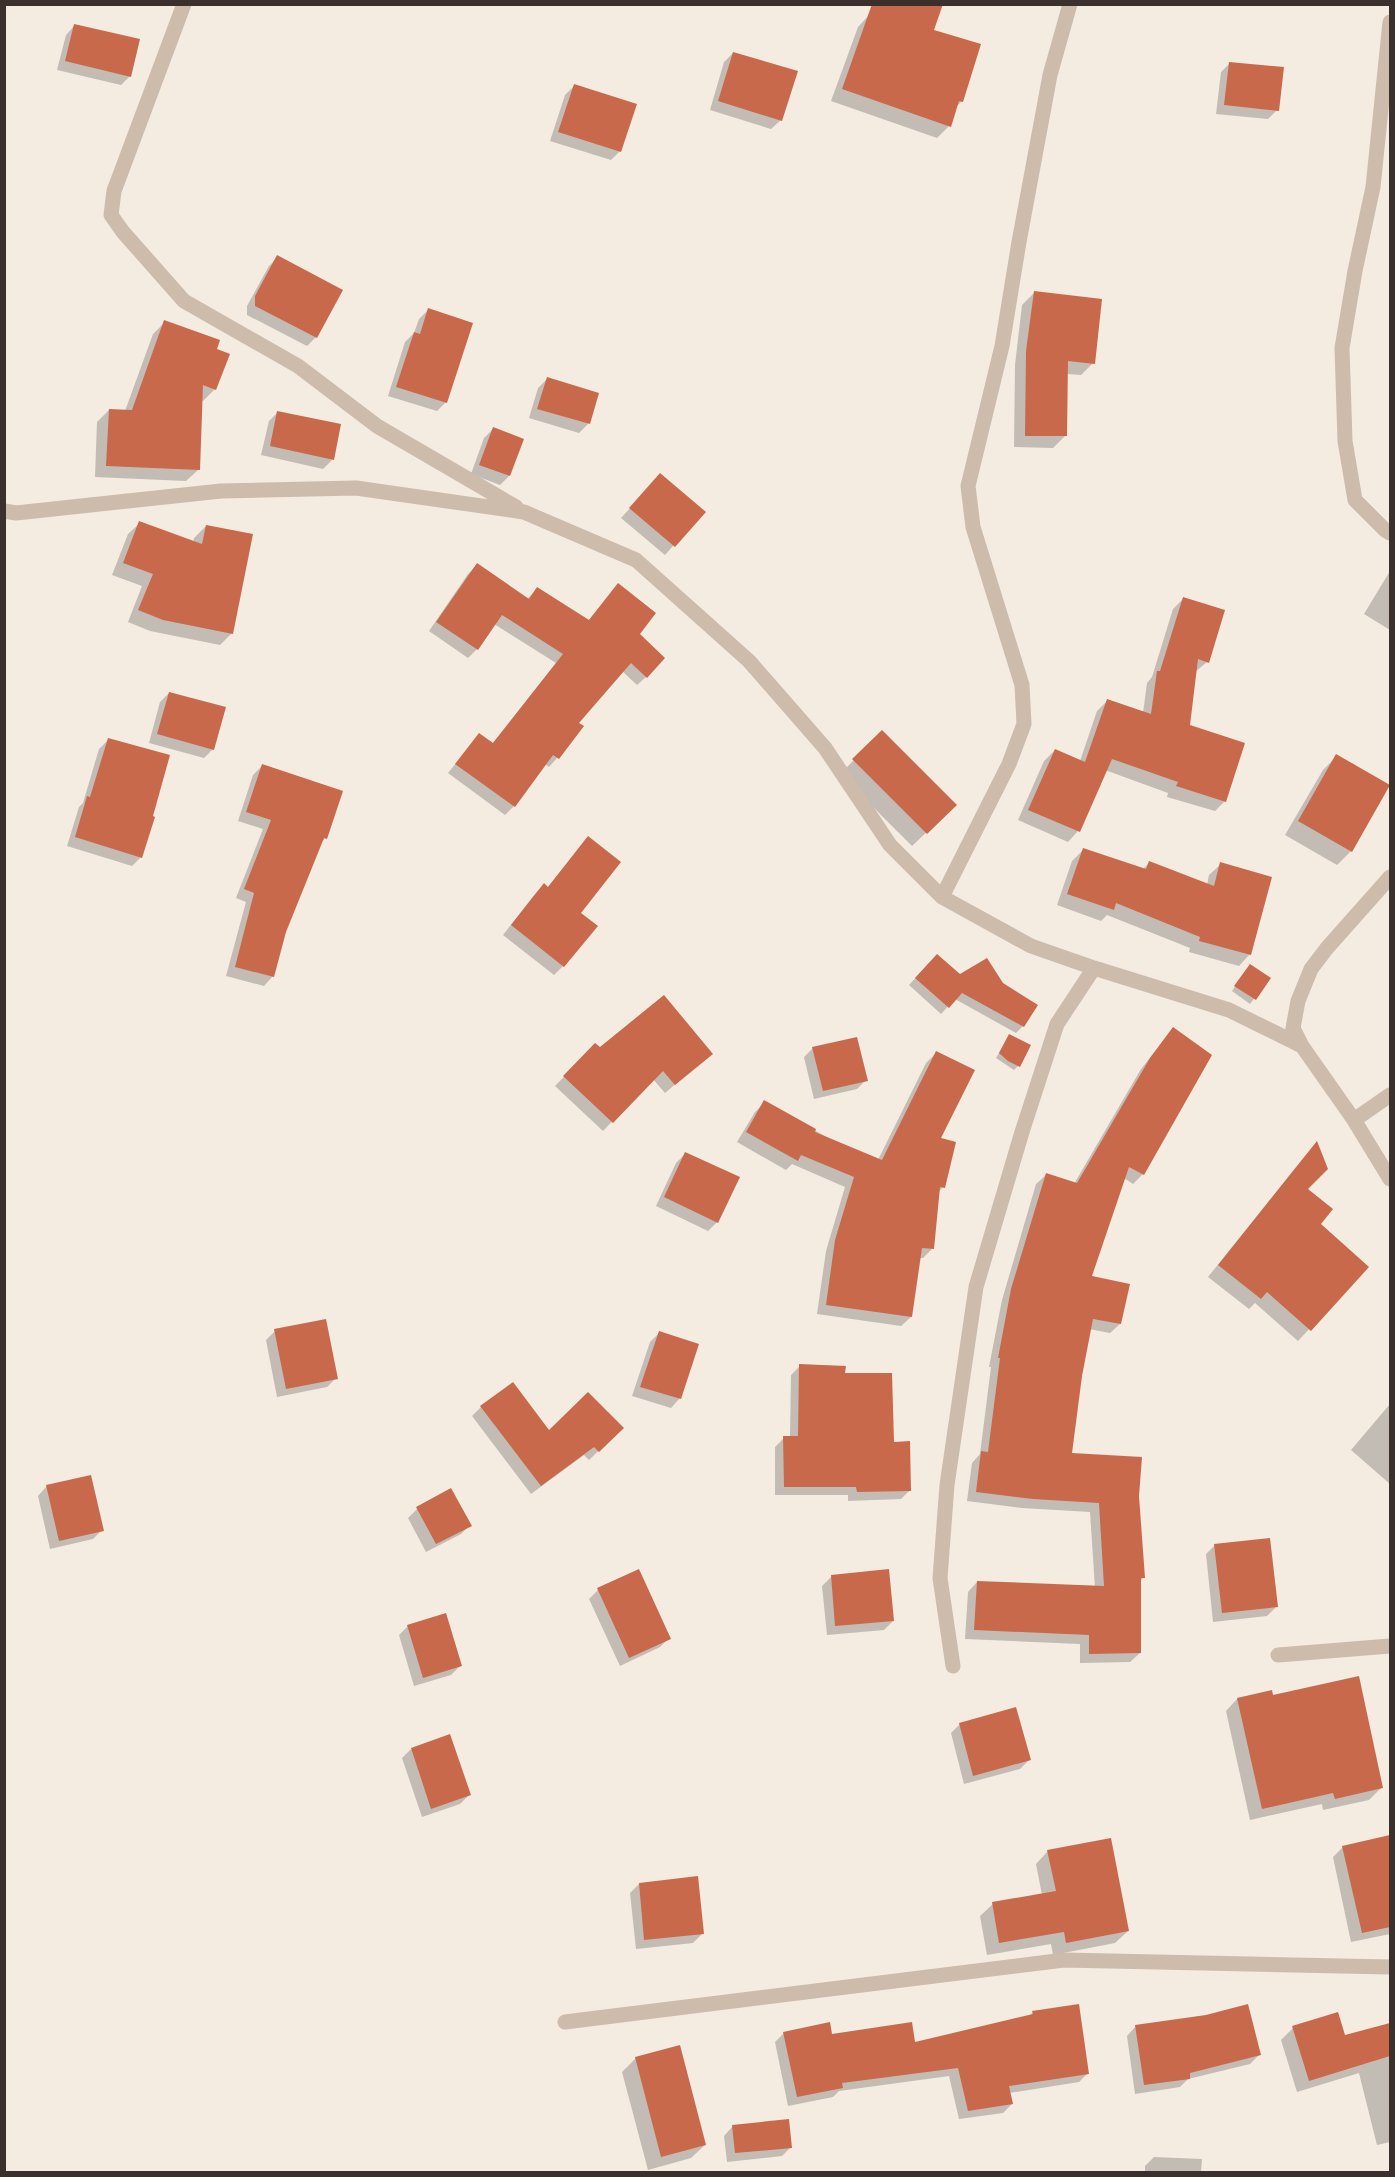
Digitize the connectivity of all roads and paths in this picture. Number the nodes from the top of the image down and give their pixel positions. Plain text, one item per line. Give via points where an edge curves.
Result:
1 (184, 4) edge
2 (1070, 4) edge
3 (1390, 22) edge
4 (4, 511) edge
5 (524, 512) junction
6 (1390, 533) edge
7 (1390, 877) edge
8 (942, 897) junction
9 (1094, 968) junction
10 (1302, 1046) junction
11 (1390, 1095) edge
12 (1354, 1120) junction
13 (1390, 1179) edge
14 (1390, 1646) edge
15 (1278, 1655) dead end
16 (953, 1666) dead end
17 (1390, 1967) edge
18 (565, 2022) dead end

1 - 5 street via 114,191 111,214 123,232 184,301 298,366 377,426
2 - 8 street via 1050,75 1002,346 968,486 973,527 1022,685 1024,724 1009,764
3 - 6 street via 1373,187 1342,348 1345,441 1355,500
4 - 5 street via 16,513 222,491 356,489
5 - 8 street via 636,560 749,661 825,748 890,845
7 - 10 street via 1311,969 1298,1001 1293,1028
8 - 9 street via 1031,946
9 - 10 street via 1228,1010
9 - 16 street via 1057,1024 976,1287 947,1485 940,1578
10 - 12 street
11 - 12 street
12 - 13 street
14 - 15 street
17 - 18 street via 1064,1960

